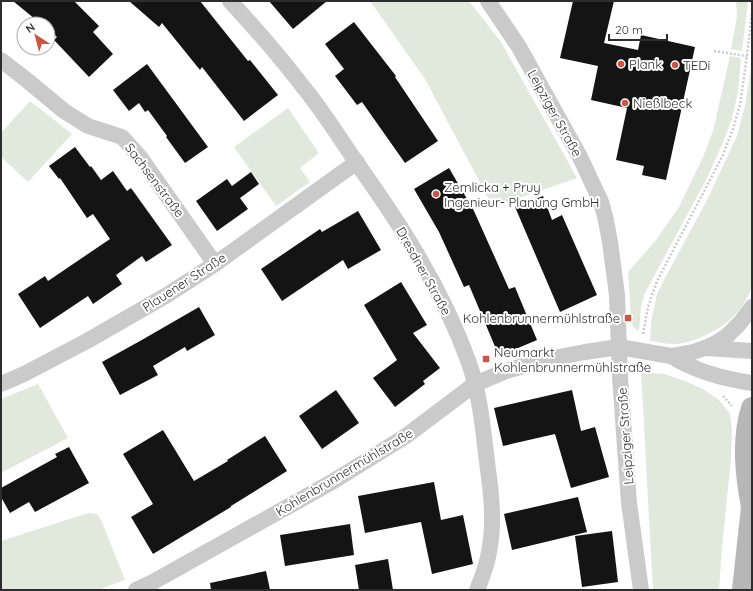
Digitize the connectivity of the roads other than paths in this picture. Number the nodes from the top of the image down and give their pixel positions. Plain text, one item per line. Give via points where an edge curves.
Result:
1 (230, 1) edge
2 (488, 1) edge
3 (1, 60) edge
4 (357, 162) junction
5 (215, 264) junction
6 (752, 307) edge
7 (619, 347) junction
8 (705, 348) junction
9 (752, 351) edge
10 (671, 356) junction
11 (752, 383) edge
12 (1, 384) edge
13 (475, 384) junction
14 (752, 408) edge
15 (752, 507) edge
16 (156, 586) edge
17 (136, 590) edge
18 (477, 590) edge
19 (641, 590) edge
20 (742, 590) edge

1 - 4 street, Dresdner Straße via 305,89
2 - 7 street, Leipziger Straße via 519,48 580,156 601,202 610,242
3 - 5 street, Sachsenstraße via 64,111 88,126 122,137 140,156
4 - 5 street, Plauener Straße
4 - 13 street, Dresdner Straße via 383,199 431,279 453,324
5 - 12 street, Plauener Straße via 87,341
6 - 8 street, Kohlenbrunnermühlstraße via 727,336
7 - 10 street, Kohlenbrunnermühlstraße
7 - 13 street, Kohlenbrunnermühlstraße via 548,358
7 - 19 street, Leipziger Straße via 629,503
8 - 9 street, Kohlenbrunnermühlstraße
8 - 10 street, Kohlenbrunnermühlstraße
10 - 11 street, Kohlenbrunnermühlstraße via 695,368 725,378
13 - 16 street, Kohlenbrunnermühlstraße via 406,436
13 - 18 street, Dresdner Straße via 490,485 492,527 490,551
14 - 15 main road via 748,426 746,468
15 - 20 main road
16 - 17 street, Kohlenbrunnermühlstraße

